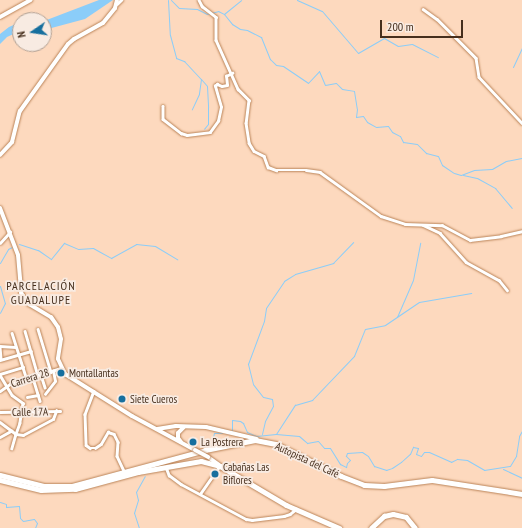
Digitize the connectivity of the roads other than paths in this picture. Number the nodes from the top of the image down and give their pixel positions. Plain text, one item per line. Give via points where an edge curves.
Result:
1 (31, 0) edge
2 (121, 0) edge
3 (199, 0) edge
4 (117, 2) edge
5 (423, 9) dead end
6 (0, 18) edge
7 (232, 73) junction
8 (163, 106) dead end
9 (522, 123) edge
10 (0, 155) edge
11 (0, 208) edge
12 (423, 224) junction
13 (10, 232) junction
14 (522, 232) edge
15 (0, 243) edge
16 (507, 290) dead end
17 (38, 329) dead end
18 (25, 331) dead end
19 (12, 333) dead end
20 (0, 347) edge
21 (16, 347) junction
22 (31, 351) junction
23 (19, 354) junction
24 (1, 359) edge
25 (23, 367) junction
26 (61, 368) junction
27 (52, 371) junction
28 (0, 374) edge
29 (40, 376) junction
30 (33, 378) junction
31 (27, 380) junction
32 (6, 386) junction
33 (45, 387) dead end
34 (0, 391) edge
35 (94, 391) junction
36 (45, 394) dead end
37 (38, 395) junction
38 (27, 397) dead end
39 (40, 401) dead end
40 (56, 411) junction
41 (60, 411) dead end
42 (0, 412) edge
43 (23, 412) junction
44 (0, 422) edge
45 (187, 426) junction
46 (157, 429) junction
47 (12, 431) junction
48 (16, 434) junction
49 (0, 436) edge
50 (265, 441) junction
51 (181, 443) junction
52 (12, 448) dead end
53 (166, 466) junction
54 (220, 466) junction
55 (124, 471) junction
56 (0, 475) edge
57 (0, 480) edge
58 (200, 494) junction
59 (522, 494) edge
60 (296, 509) junction
61 (339, 528) edge
62 (371, 528) edge
63 (415, 528) edge

1 - 6 main road
2 - 4 street
3 - 7 street via 202,6 216,17 216,40
4 - 10 main road via 112,14 100,26 68,44 20,111 12,142
5 - 9 street via 476,58 479,77
7 - 8 street via 226,76 227,85 215,86 221,107 218,121 210,132 187,135 181,133 162,119
7 - 12 street via 238,90 249,100 246,123 249,143 254,151 262,154 268,167 320,172 381,216 405,224
11 - 13 main road
12 - 14 street via 447,226 470,240
12 - 16 street via 440,233 466,262 499,280
13 - 15 street
13 - 26 main road via 19,259 20,288 23,297 51,317 58,327 61,339 58,359
17 - 27 street
18 - 22 street
19 - 21 street
20 - 21 street
20 - 24 street
21 - 23 street
22 - 23 street
22 - 29 street
23 - 24 street
23 - 25 street
25 - 28 street
25 - 31 street
26 - 27 street, Carrera 28
26 - 35 main road via 71,378
27 - 29 street, Carrera 28
27 - 36 street via 56,381
28 - 32 street
29 - 30 street, Carrera 28
29 - 33 street
30 - 31 street, Carrera 28
30 - 37 street
31 - 32 street, Carrera 28
32 - 34 street, Carrera 28
32 - 43 street via 23,404
35 - 46 main road
35 - 55 street via 85,414 86,445 95,448 101,444 108,432 114,434 118,442 117,456
37 - 38 street
37 - 39 street
40 - 41 street, Calle 17A
40 - 43 street, Calle 17A
40 - 48 street via 53,419 29,433
42 - 43 street, Calle 17A
43 - 48 street
44 - 47 street
45 - 46 main road
45 - 50 main road via 206,427
45 - 51 main road via 178,433
46 - 51 main road
47 - 48 street
47 - 49 street
48 - 52 street
50 - 55 highway, Autopista del Café via 240,442
50 - 59 highway, Autopista del Café via 364,485 384,486 432,480
51 - 54 main road, bridge
53 - 54 highway via 193,461
53 - 57 highway via 69,490 41,490
53 - 58 street via 167,473
54 - 58 street
54 - 60 highway
55 - 56 highway, Autopista del Café via 72,486 56,487
58 - 60 street via 252,520 284,516
60 - 61 highway
62 - 63 highway via 384,516 393,514 406,517

